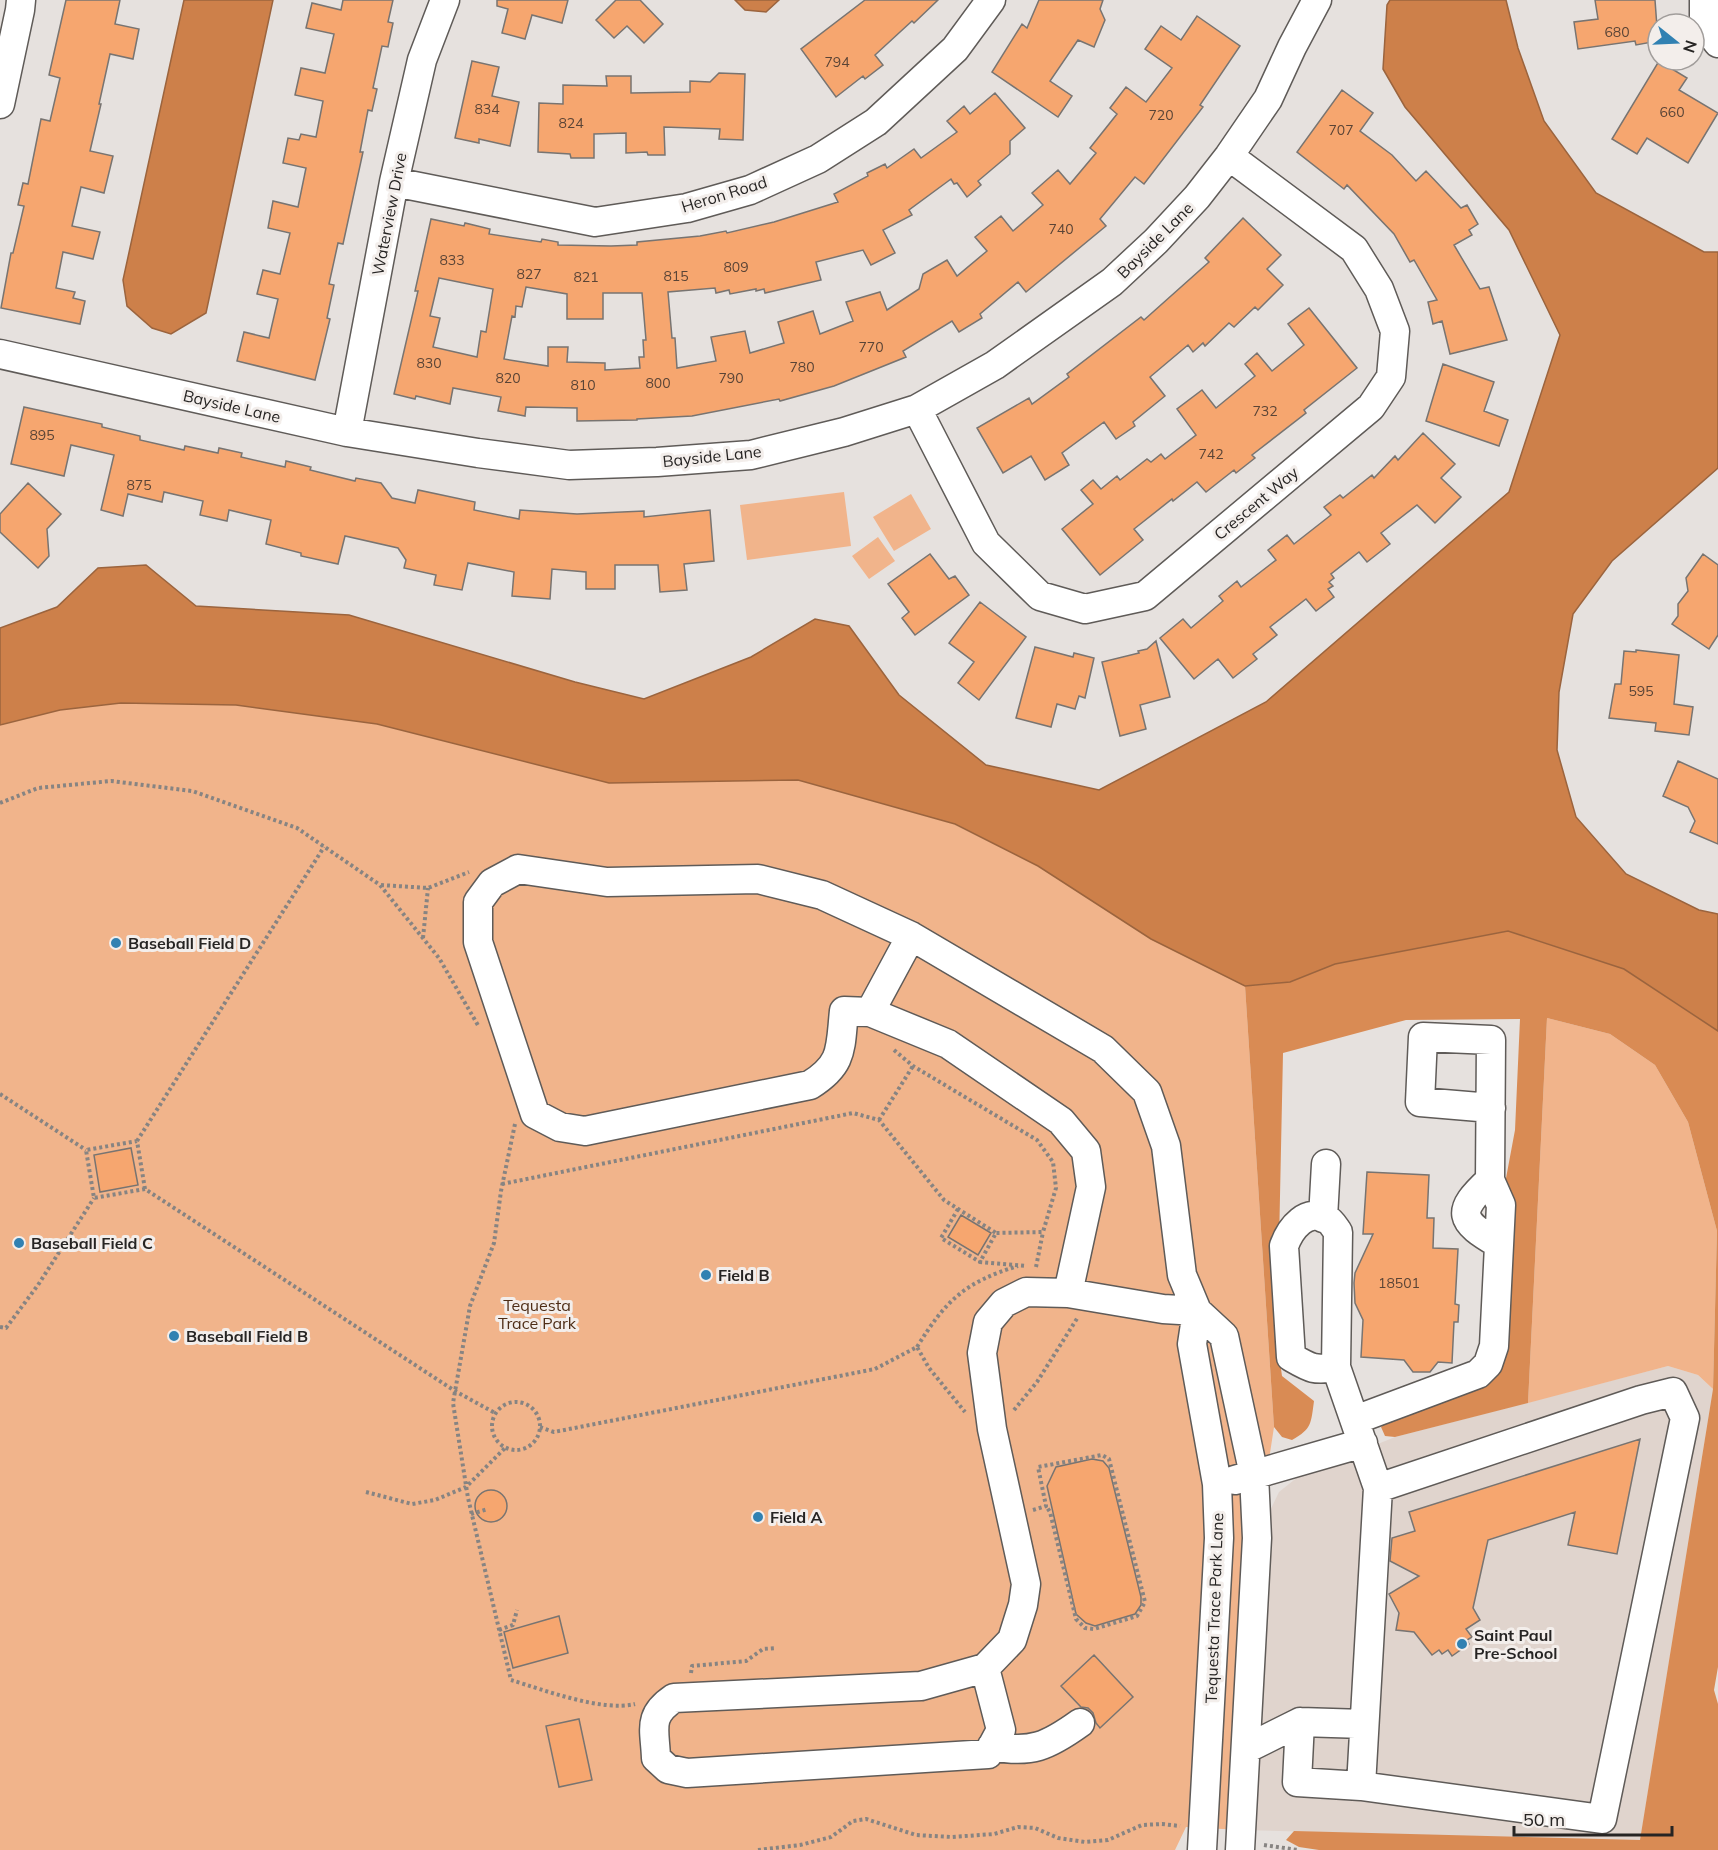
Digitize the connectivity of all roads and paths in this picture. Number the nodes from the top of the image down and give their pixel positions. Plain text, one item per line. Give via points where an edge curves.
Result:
1 (21, 0) edge
2 (445, 0) edge
3 (991, 0) edge
4 (1317, 0) edge
5 (1704, 0) edge
6 (1718, 43) edge
7 (0, 104) edge
8 (1229, 156) junction
9 (394, 182) junction
10 (0, 354) edge
11 (917, 409) junction
12 (347, 432) junction
13 (0, 803) edge
14 (324, 847) junction
15 (474, 870) dead end
16 (380, 885) junction
17 (428, 888) junction
18 (910, 936) junction
19 (423, 938) junction
20 (870, 1012) junction
21 (481, 1031) dead end
22 (891, 1046) dead end
23 (913, 1066) junction
24 (0, 1094) edge
25 (1491, 1108) dead end
26 (515, 1120) dead end
27 (879, 1120) junction
28 (137, 1141) junction
29 (86, 1150) junction
30 (1326, 1164) dead end
31 (502, 1184) junction
32 (145, 1189) junction
33 (93, 1198) junction
34 (958, 1209) junction
35 (1323, 1218) junction
36 (1043, 1232) junction
37 (996, 1233) junction
38 (980, 1262) junction
39 (1021, 1265) junction
40 (1036, 1267) junction
41 (1044, 1268) dead end
42 (1074, 1303) junction
43 (1197, 1311) junction
44 (0, 1327) edge
45 (917, 1347) junction
46 (1336, 1367) junction
47 (455, 1391) junction
48 (495, 1413) junction
49 (1011, 1414) dead end
50 (968, 1415) dead end
51 (540, 1427) junction
52 (1359, 1432) junction
53 (505, 1448) junction
54 (1254, 1475) junction
55 (1216, 1484) junction
56 (466, 1487) junction
57 (1378, 1488) junction
58 (366, 1492) dead end
59 (1026, 1506) dead end
60 (1046, 1506) junction
61 (488, 1509) dead end
62 (471, 1514) junction
63 (516, 1610) dead end
64 (499, 1630) junction
65 (985, 1668) junction
66 (638, 1703) dead end
67 (1300, 1722) junction
68 (1080, 1724) dead end
69 (1364, 1724) junction
70 (992, 1746) junction
71 (1246, 1749) junction
72 (1361, 1786) junction
73 (1186, 1827) dead end
74 (1252, 1848) edge
75 (758, 1850) edge
76 (1202, 1850) edge
77 (1298, 1850) edge

1 - 7 street
2 - 9 street, Waterview Drive via 422,60
3 - 9 street, Heron Road via 955,49 876,122 818,159 750,190 687,207 595,222
4 - 8 street, Bayside Lane via 1268,99
5 - 6 street via 1704,25
8 - 11 street, Bayside Lane via 1181,215 1112,282 995,365
8 - 11 street, Crescent Way via 1354,249 1379,289 1395,331 1391,377 1371,407 1144,596 1085,609 1040,597 986,543
9 - 12 street, Waterview Drive
10 - 12 street, Bayside Lane
11 - 12 street, Bayside Lane via 751,455 657,462 569,465
13 - 14 path via 38,788 111,781 192,791 297,828
14 - 16 path
14 - 28 path
15 - 17 path
16 - 17 path
16 - 19 path
17 - 19 path
18 - 20 street
18 - 20 street via 822,896 758,879 607,882 518,869 492,883 478,902 478,942 535,1114 560,1127 585,1131 810,1085 832,1068 838,1058 844,1011
18 - 43 street via 1103,1049 1147,1092 1166,1146 1182,1275
19 - 21 path
20 - 42 street via 948,1044 1061,1121 1086,1151 1091,1187
22 - 23 path
23 - 27 path
23 - 36 path via 1037,1140 1053,1162 1056,1188
24 - 29 path
25 - 52 street via 1490,1180 1472,1196 1466,1214 1477,1231 1499,1244 1494,1346 1488,1364 1478,1374
26 - 31 path
27 - 31 path via 853,1113
27 - 34 path via 944,1200
28 - 29 path
28 - 32 path
29 - 33 path
30 - 35 street
31 - 47 path via 494,1244 470,1306
32 - 33 path
32 - 47 path
33 - 44 path via 19,1311 6,1328
34 - 37 path
34 - 38 path via 941,1238
35 - 46 street via 1338,1232
35 - 46 street via 1301,1219 1289,1232 1284,1246 1291,1357 1310,1368
36 - 37 path
36 - 40 path
37 - 38 path
38 - 39 path
39 - 40 path
39 - 45 path via 991,1274 961,1293 944,1307
40 - 41 path
42 - 43 street
42 - 49 path via 1037,1382
42 - 65 street via 1026,1292 1004,1303 988,1322 982,1353 992,1429 1026,1584 1012,1640
43 - 54 street via 1224,1336
43 - 55 street, Tequesta Trace Park Lane via 1192,1344
45 - 50 path
45 - 51 path via 875,1369 554,1432
46 - 52 street
47 - 48 path
47 - 56 path via 453,1403
48 - 51 path via 508,1403 524,1403 536,1412
48 - 53 path via 493,1436
51 - 53 path via 539,1435 528,1448
52 - 54 street
52 - 57 street
53 - 56 path
54 - 55 street
54 - 71 street via 1257,1538
55 - 76 street, Tequesta Trace Park Lane via 1218,1550
56 - 58 path via 435,1500 412,1504
56 - 62 path
57 - 69 street
57 - 72 street via 1673,1392 1685,1418 1602,1819
59 - 60 path via 1030,1511
60 - 60 path via 1038,1467 1102,1455 1109,1459 1145,1602 1137,1616 1094,1629 1085,1628 1076,1619
61 - 62 path
62 - 64 path
63 - 64 path via 513,1625
64 - 66 path via 511,1680 573,1699 626,1706
65 - 70 street via 1001,1730
65 - 70 street via 921,1686 674,1698 657,1712 654,1720 656,1758 668,1769 687,1773 987,1754
67 - 69 street
67 - 71 street
67 - 72 street via 1297,1782
68 - 70 street via 1056,1740 1034,1748 1011,1750
69 - 72 street
71 - 74 street
73 - 75 path via 1142,1825 1108,1840 1085,1842 1018,1827 994,1834 916,1835 866,1819 853,1821 831,1837
74 - 77 path

